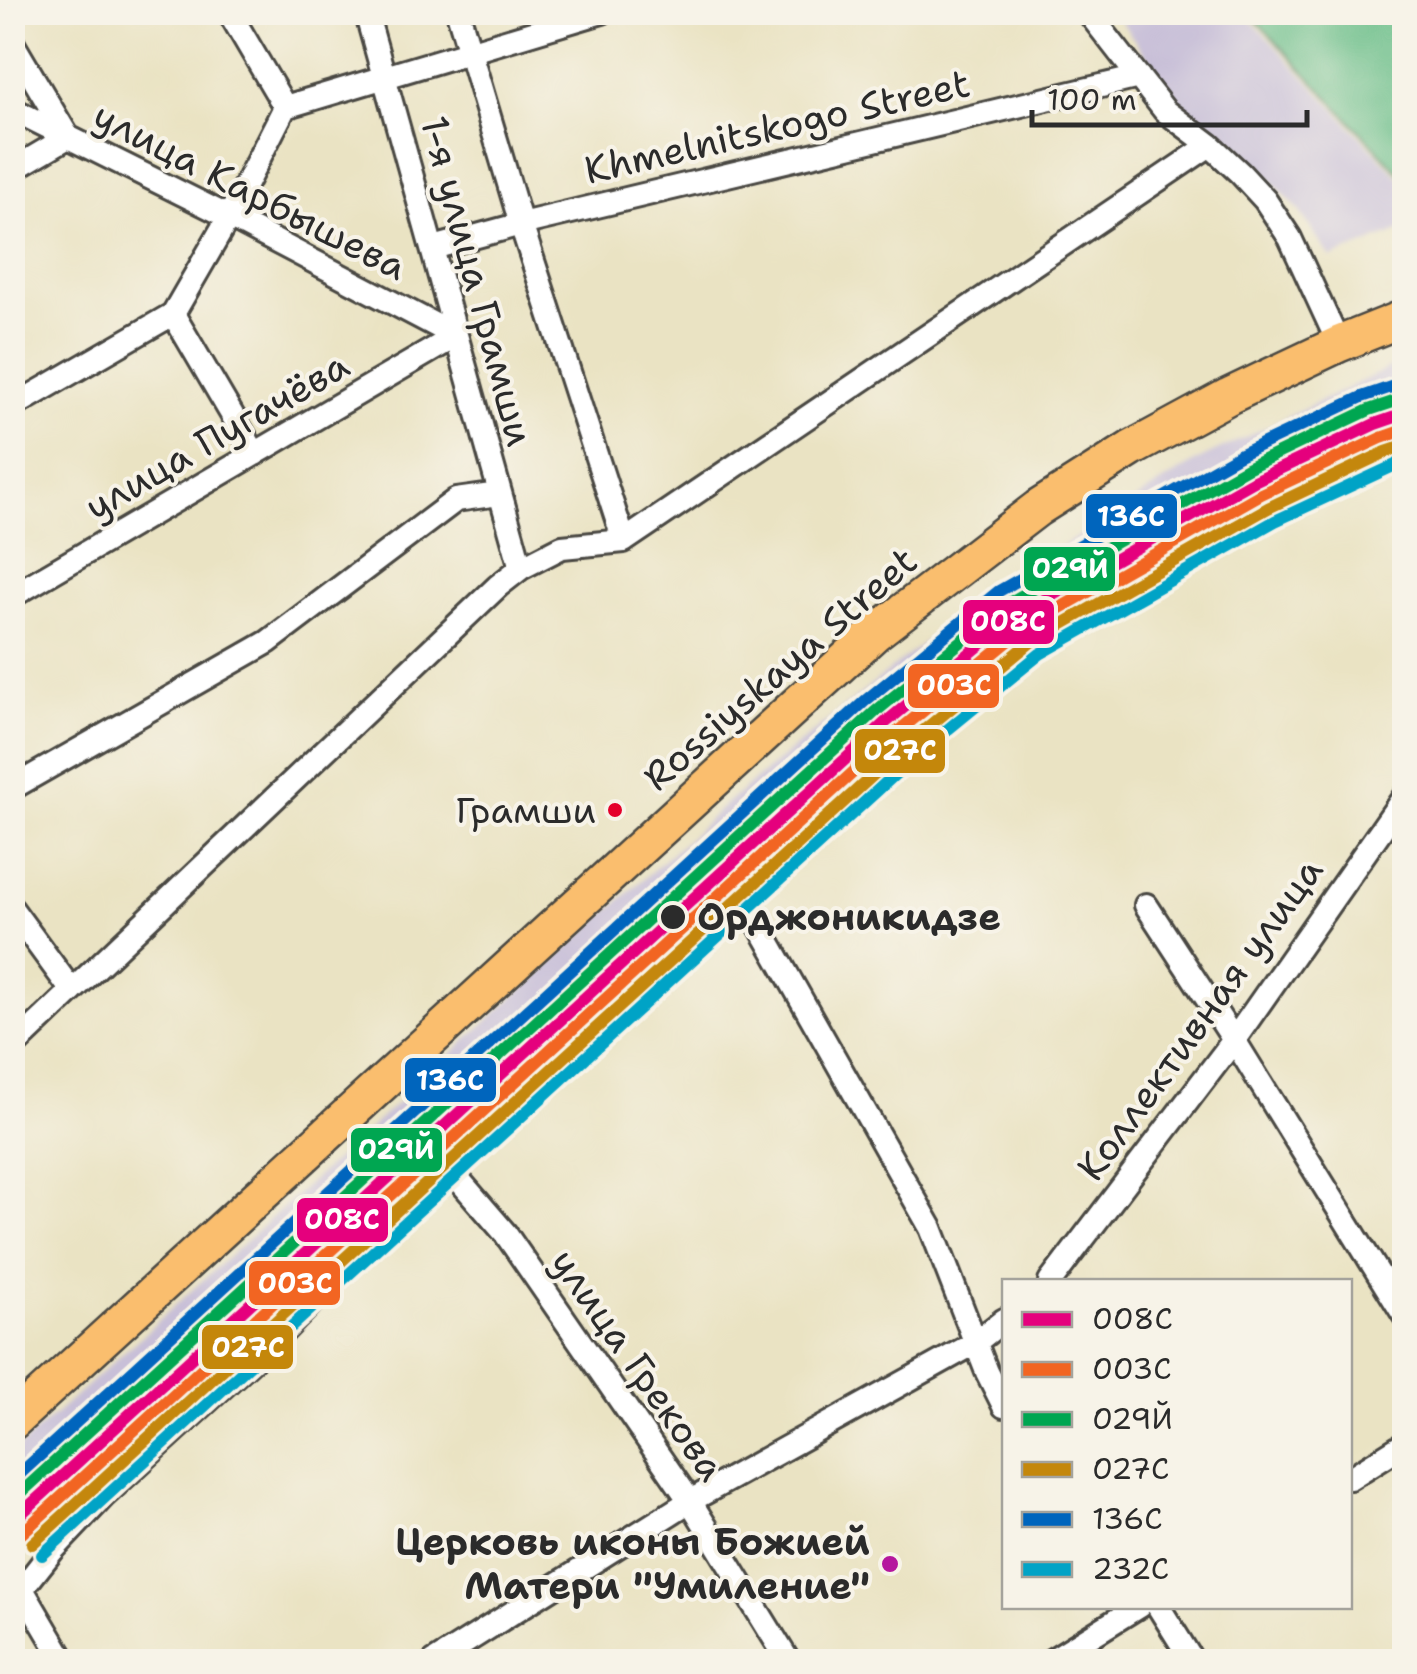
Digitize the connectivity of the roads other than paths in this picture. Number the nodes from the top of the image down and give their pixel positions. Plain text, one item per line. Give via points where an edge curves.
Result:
1 (230, 12) edge
2 (366, 12) edge
3 (458, 12) edge
4 (602, 12) edge
5 (1088, 12) edge
6 (12, 42) edge
7 (470, 52) junction
8 (385, 77) junction
9 (1138, 77) junction
10 (284, 108) junction
11 (12, 110) edge
12 (68, 137) junction
13 (1210, 145) junction
14 (12, 170) edge
15 (229, 218) junction
16 (520, 224) junction
17 (433, 248) junction
18 (1404, 300) edge
19 (173, 314) junction
20 (1404, 318) edge
21 (1332, 329) junction
22 (456, 336) junction
23 (12, 407) edge
24 (1404, 437) edge
25 (255, 454) junction
26 (500, 494) junction
27 (624, 541) junction
28 (521, 568) junction
29 (12, 596) edge
30 (12, 788) edge
31 (1404, 797) edge
32 (746, 902) junction
33 (1146, 906) dead end
34 (12, 909) edge
35 (72, 991) junction
36 (1234, 1040) junction
37 (12, 1048) edge
38 (448, 1168) junction
39 (1052, 1279) edge
40 (1404, 1315) edge
41 (1002, 1322) edge
42 (975, 1343) junction
43 (12, 1400) edge
44 (1002, 1402) edge
45 (12, 1422) edge
46 (1404, 1444) edge
47 (1352, 1477) edge
48 (690, 1501) junction
49 (17, 1593) edge
50 (1135, 1609) edge
51 (1160, 1609) edge
52 (65, 1662) edge
53 (434, 1662) edge
54 (789, 1662) edge
55 (1049, 1662) edge
56 (1193, 1662) edge

1 - 10 street
2 - 8 street, 1-я улица Грамши
3 - 7 street
4 - 7 street
5 - 9 street
6 - 12 street
7 - 8 street
7 - 16 street
8 - 10 street
8 - 17 street, 1-я улица Грамши
9 - 13 street via 1165,111
9 - 16 street, Khmelnitskogo Street
10 - 15 street
11 - 12 street, улица Карбышева
12 - 14 street
12 - 15 street, улица Карбышева
13 - 21 street via 1265,200
13 - 27 street
15 - 19 street
15 - 22 street, улица Карбышева
16 - 17 street, Khmelnitskogo Street
16 - 27 street
17 - 22 street, 1-я улица Грамши
18 - 21 main road, Rossiyskaya Street
19 - 23 street
19 - 25 street
20 - 45 main road, Rossiyskaya Street via 1131,448 1038,508 875,633
21 - 43 main road, Rossiyskaya Street via 1123,434 1028,494 865,620
22 - 25 street, улица Пугачёва
22 - 26 street, 1-я улица Грамши
24 - 32 street via 1261,498 1061,620 818,829
25 - 29 street, улица Пугачёва
26 - 28 street, 1-я улица Грамши
26 - 30 street via 456,500 268,642
27 - 28 street via 562,548
28 - 35 street
31 - 36 street, Коллективная улица
32 - 38 street via 675,948
32 - 42 street via 930,1228
33 - 36 street
34 - 35 street
35 - 37 street
36 - 39 street, Коллективная улица
36 - 40 street
38 - 48 street, улица Грекова via 505,1234
38 - 49 street via 104,1496
41 - 42 street
42 - 44 street
42 - 48 street
46 - 47 street
48 - 53 street
48 - 54 street, улица Грекова
49 - 52 street
50 - 55 street
51 - 56 street

